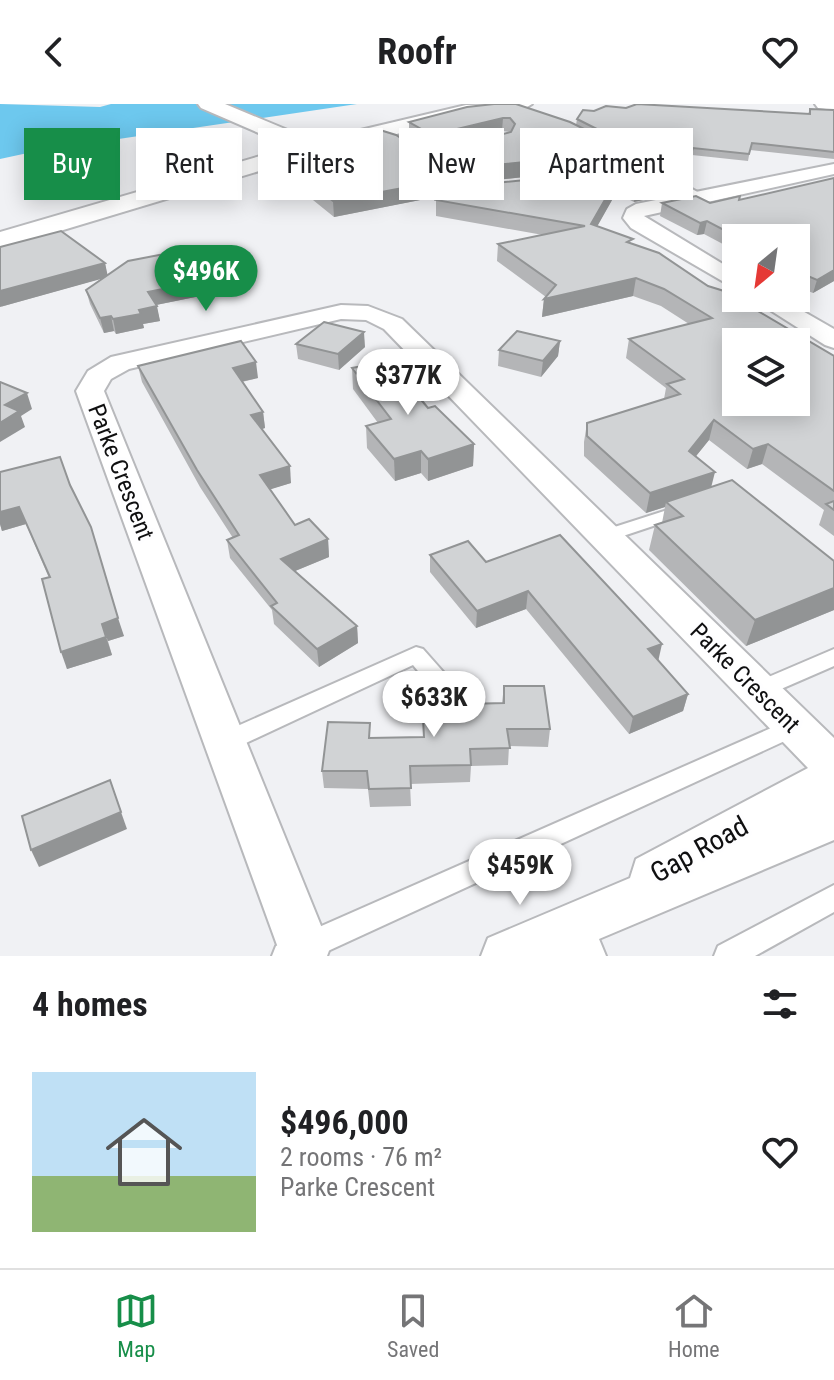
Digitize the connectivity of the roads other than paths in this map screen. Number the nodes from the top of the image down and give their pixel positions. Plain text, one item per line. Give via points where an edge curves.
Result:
1 (208, 104) edge
2 (522, 104) edge
3 (825, 104) edge
4 (834, 104) edge
5 (265, 128) edge
6 (383, 131) edge
7 (258, 164) edge
8 (834, 169) edge
9 (693, 192) edge
10 (700, 196) junction
11 (0, 241) edge
12 (722, 274) edge
13 (788, 312) edge
14 (832, 336) edge
15 (704, 503) edge
16 (605, 536) junction
17 (834, 657) edge
18 (758, 691) junction
19 (453, 698) dead end
20 (794, 727) junction
21 (223, 743) junction
22 (834, 766) edge
23 (834, 776) edge
24 (834, 819) edge
25 (834, 898) edge
26 (574, 941) edge
27 (295, 952) edge
28 (507, 956) edge
29 (728, 956) edge

1 - 5 street
2 - 6 street
3 - 4 street
7 - 11 street
8 - 10 street
9 - 10 lane
10 - 12 street via 643,208 633,218
13 - 14 street
15 - 16 lane
16 - 18 street, Parke Crescent
16 - 21 street, Parke Crescent via 381,316 341,312 120,363 101,372 90,391
17 - 18 lane
18 - 20 street, Parke Crescent
19 - 21 lane via 416,655
20 - 22 street, Parke Crescent
20 - 27 lane
21 - 27 street, Parke Crescent
23 - 26 street, Gap Road via 689,852
24 - 26 street, Gap Road
25 - 29 lane
26 - 28 street, Gap Road

